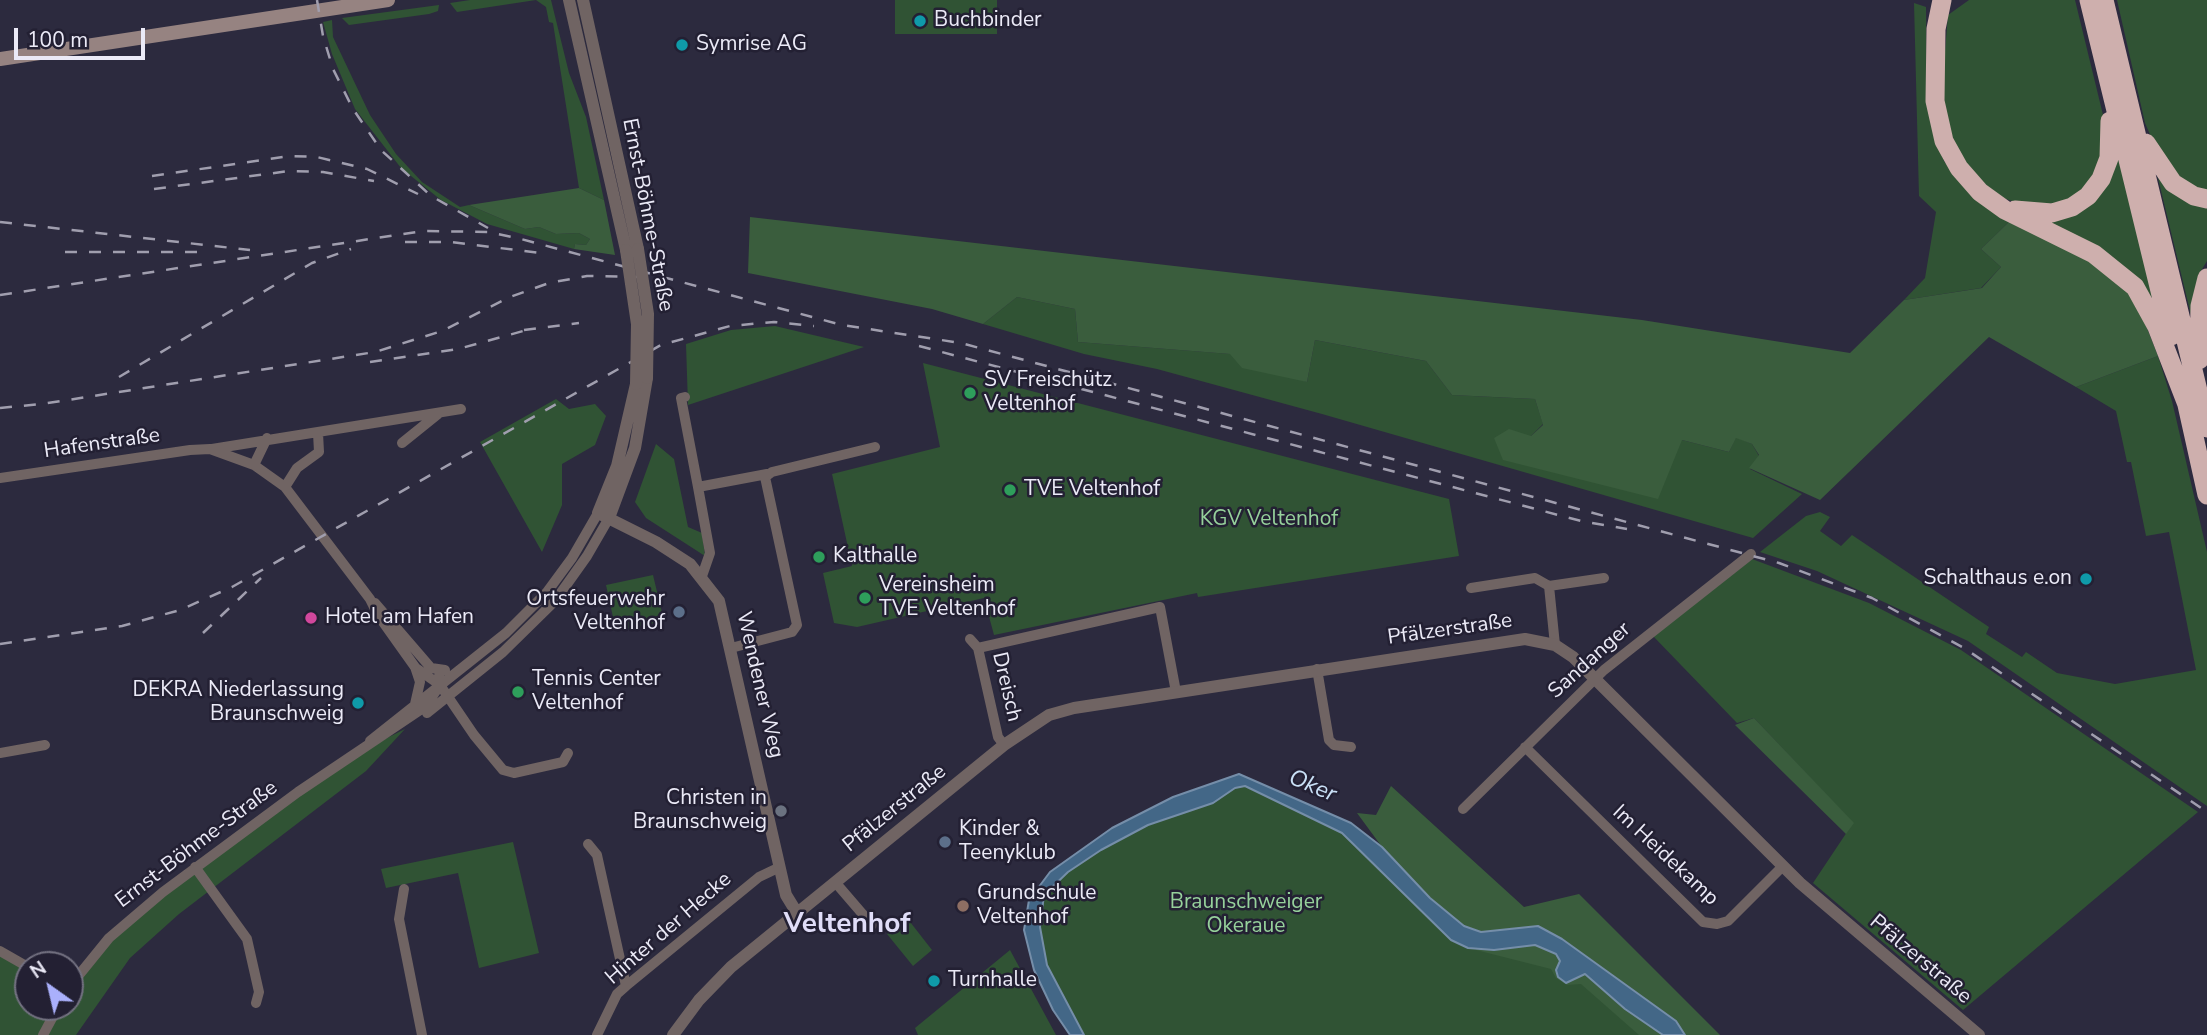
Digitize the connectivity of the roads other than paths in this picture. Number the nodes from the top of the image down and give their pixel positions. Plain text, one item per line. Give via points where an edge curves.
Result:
1 (332, 0) edge
2 (388, 0) edge
3 (569, 0) edge
4 (583, 0) edge
5 (2089, 0) edge
6 (2104, 0) edge
7 (1933, 1) edge
8 (0, 50) edge
9 (0, 59) edge
10 (2105, 64) junction
11 (2131, 111) junction
12 (2207, 198) edge
13 (1991, 200) junction
14 (632, 249) junction
15 (2207, 278) edge
16 (685, 397) dead end
17 (2194, 405) junction
18 (461, 409) dead end
19 (439, 413) junction
20 (400, 420) junction
21 (2207, 428) edge
22 (318, 433) junction
23 (267, 438) junction
24 (875, 447) dead end
25 (210, 449) junction
26 (254, 465) junction
27 (767, 474) junction
28 (0, 478) edge
29 (285, 487) junction
30 (698, 487) junction
31 (2207, 495) edge
32 (603, 515) junction
33 (1751, 554) dead end
34 (702, 576) junction
35 (1604, 578) dead end
36 (1549, 586) junction
37 (1471, 587) dead end
38 (370, 599) junction
39 (970, 639) dead end
40 (1555, 645) junction
41 (731, 648) junction
42 (978, 648) junction
43 (415, 667) junction
44 (1317, 669) junction
45 (439, 670) junction
46 (458, 672) junction
47 (1595, 678) junction
48 (440, 685) junction
49 (1176, 692) junction
50 (447, 698) junction
51 (415, 704) junction
52 (45, 745) dead end
53 (1004, 745) junction
54 (1351, 747) dead end
55 (1525, 747) junction
56 (361, 751) junction
57 (0, 753) edge
58 (568, 753) dead end
59 (1463, 808) dead end
60 (588, 844) dead end
61 (1783, 866) junction
62 (195, 867) junction
63 (780, 867) junction
64 (835, 882) junction
65 (404, 889) dead end
66 (797, 913) junction
67 (872, 925) dead end
68 (84, 970) edge
69 (625, 986) junction
70 (256, 1003) dead end
71 (422, 1035) edge
72 (597, 1035) edge
73 (673, 1035) edge
74 (1979, 1035) edge

1 - 8 main road
2 - 9 main road
3 - 14 street, Ernst-Böhme-Straße
4 - 14 street, Ernst-Böhme-Straße
5 - 10 highway
6 - 11 highway
7 - 13 highway via 1935,101 1940,128 1959,168
10 - 13 highway via 2111,146 2095,188 2072,207 2052,213 2029,213
10 - 17 highway
11 - 12 highway via 2165,174 2184,191
11 - 17 highway
13 - 17 highway via 2094,254 2134,287
14 - 32 street, Ernst-Böhme-Straße, bridge via 648,314 635,448
15 - 17 highway via 2200,306
16 - 30 street via 681,398
17 - 21 highway
17 - 31 highway
18 - 19 street, Hafenstraße
19 - 20 street, Hafenstraße
19 - 20 street, Hafenstraße via 402,443
20 - 22 street, Hafenstraße
22 - 23 street, Hafenstraße
22 - 29 street via 319,452 297,468
23 - 25 street, Hafenstraße
23 - 26 street
24 - 27 street
25 - 26 street, Hafenstraße
25 - 28 street, Hafenstraße
26 - 29 street, Hafenstraße
27 - 30 street
27 - 41 street via 797,625 792,632
29 - 38 street, Hafenstraße
30 - 34 street via 710,553
32 - 34 street, Wendener Weg via 677,554
32 - 46 street, Ernst-Böhme-Straße via 547,592 506,634
32 - 50 street, Ernst-Böhme-Straße via 587,556 555,601
33 - 47 street, Sandanger
34 - 41 street, Wendener Weg via 719,601
35 - 36 street
36 - 37 street via 1535,578
36 - 40 street
38 - 43 street, Hafenstraße
38 - 45 street, Hafenstraße via 431,668
39 - 42 street, Dreisch
40 - 44 street, Pfälzerstraße via 1511,640
40 - 47 street, Pfälzerstraße
41 - 63 street, Wendener Weg
42 - 49 street via 1160,607
42 - 53 street, Dreisch
43 - 48 street, Hafenstraße
43 - 51 street via 420,682
44 - 49 street, Pfälzerstraße
44 - 54 street via 1329,740
45 - 46 street
45 - 48 street
46 - 48 street, Ernst-Böhme-Straße
47 - 55 street, Sandanger
47 - 61 street, Pfälzerstraße
48 - 50 street
48 - 51 street, Ernst-Böhme-Straße
48 - 56 street, Ernst-Böhme-Straße via 426,706
49 - 53 street, Pfälzerstraße via 1060,710
50 - 56 street, Ernst-Böhme-Straße via 405,729
50 - 58 street via 503,771 514,773 563,762
51 - 56 street, Ernst-Böhme-Straße
52 - 57 street
53 - 64 street, Pfälzerstraße
55 - 59 street, Sandanger
55 - 61 street, Im Heidekamp via 1703,922 1728,921
56 - 62 street, Ernst-Böhme-Straße
60 - 69 street via 597,855
61 - 74 street, Pfälzerstraße
62 - 68 street, Ernst-Böhme-Straße via 118,930
62 - 70 street via 247,939 259,992
63 - 66 street, Wendener Weg via 786,895
63 - 69 street, Hinter der Hecke via 759,877
64 - 66 street, Pfälzerstraße
64 - 67 street, Pfälzerstraße
65 - 71 street via 399,919
66 - 73 street, Pfälzerstraße via 720,978
69 - 72 street, Hinter der Hecke

